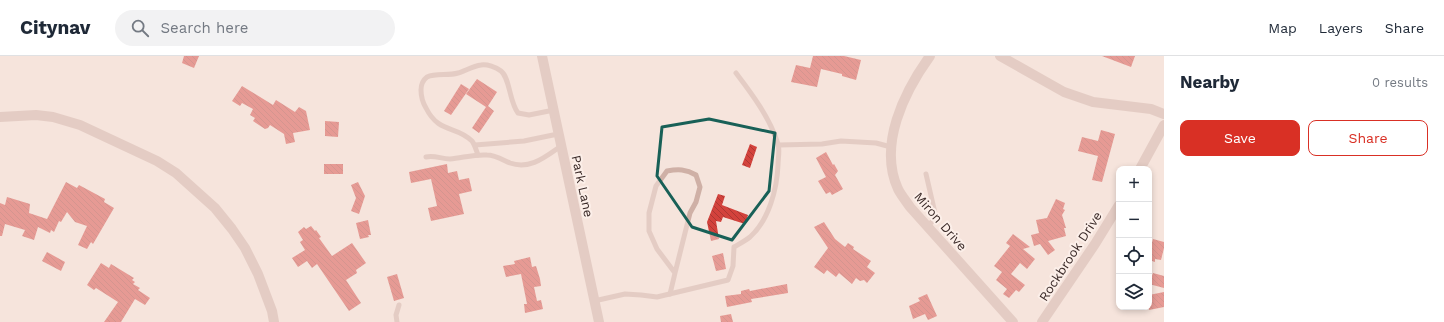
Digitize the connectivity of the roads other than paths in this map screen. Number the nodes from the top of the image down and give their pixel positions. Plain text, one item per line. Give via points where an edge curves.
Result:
1 (542, 56) edge
2 (930, 56) edge
3 (1000, 56) edge
4 (736, 73) dead end
5 (554, 110) junction
6 (1164, 114) edge
7 (0, 117) edge
8 (1164, 126) edge
9 (558, 134) junction
10 (475, 145) junction
11 (779, 145) junction
12 (561, 146) junction
13 (891, 147) junction
14 (478, 155) junction
15 (426, 157) dead end
16 (1142, 166) edge
17 (926, 174) dead end
18 (1116, 210) edge
19 (927, 226) junction
20 (675, 273) junction
21 (670, 294) junction
22 (594, 300) junction
23 (399, 305) dead end
24 (274, 322) edge
25 (397, 322) edge
26 (599, 322) edge
27 (1013, 322) edge
28 (1042, 322) edge

1 - 5 street, Park Lane
2 - 13 street, Miron Drive via 916,75 900,108
3 - 6 street via 1064,92 1093,102 1150,109
4 - 11 lane via 768,121
5 - 9 street, Park Lane
5 - 10 lane via 529,115 518,113 514,108 504,74 493,67 481,65 457,74 432,76 424,80 421,90 424,104 435,122 471,140
7 - 24 street via 53,117 80,126 157,161 176,173 215,208 246,248 272,311
8 - 16 street
9 - 10 lane via 524,141
9 - 12 street, Park Lane
10 - 14 lane
11 - 13 lane via 841,141
11 - 21 lane via 777,182 771,205 750,237 734,247 733,266 728,280
12 - 14 lane via 535,163 525,165 494,156
12 - 22 street, Park Lane
13 - 19 street, Miron Drive via 892,172 898,189
14 - 15 lane via 449,159 432,155
17 - 19 lane via 935,213 933,221
18 - 28 street, Rockbrook Drive
19 - 27 street, Miron Drive
20 - 20 lane via 657,249 649,231 649,213 656,186 667,171 677,169 696,174 700,186
20 - 21 lane
21 - 22 lane via 657,297 625,294
22 - 26 street, Park Lane
23 - 25 lane

